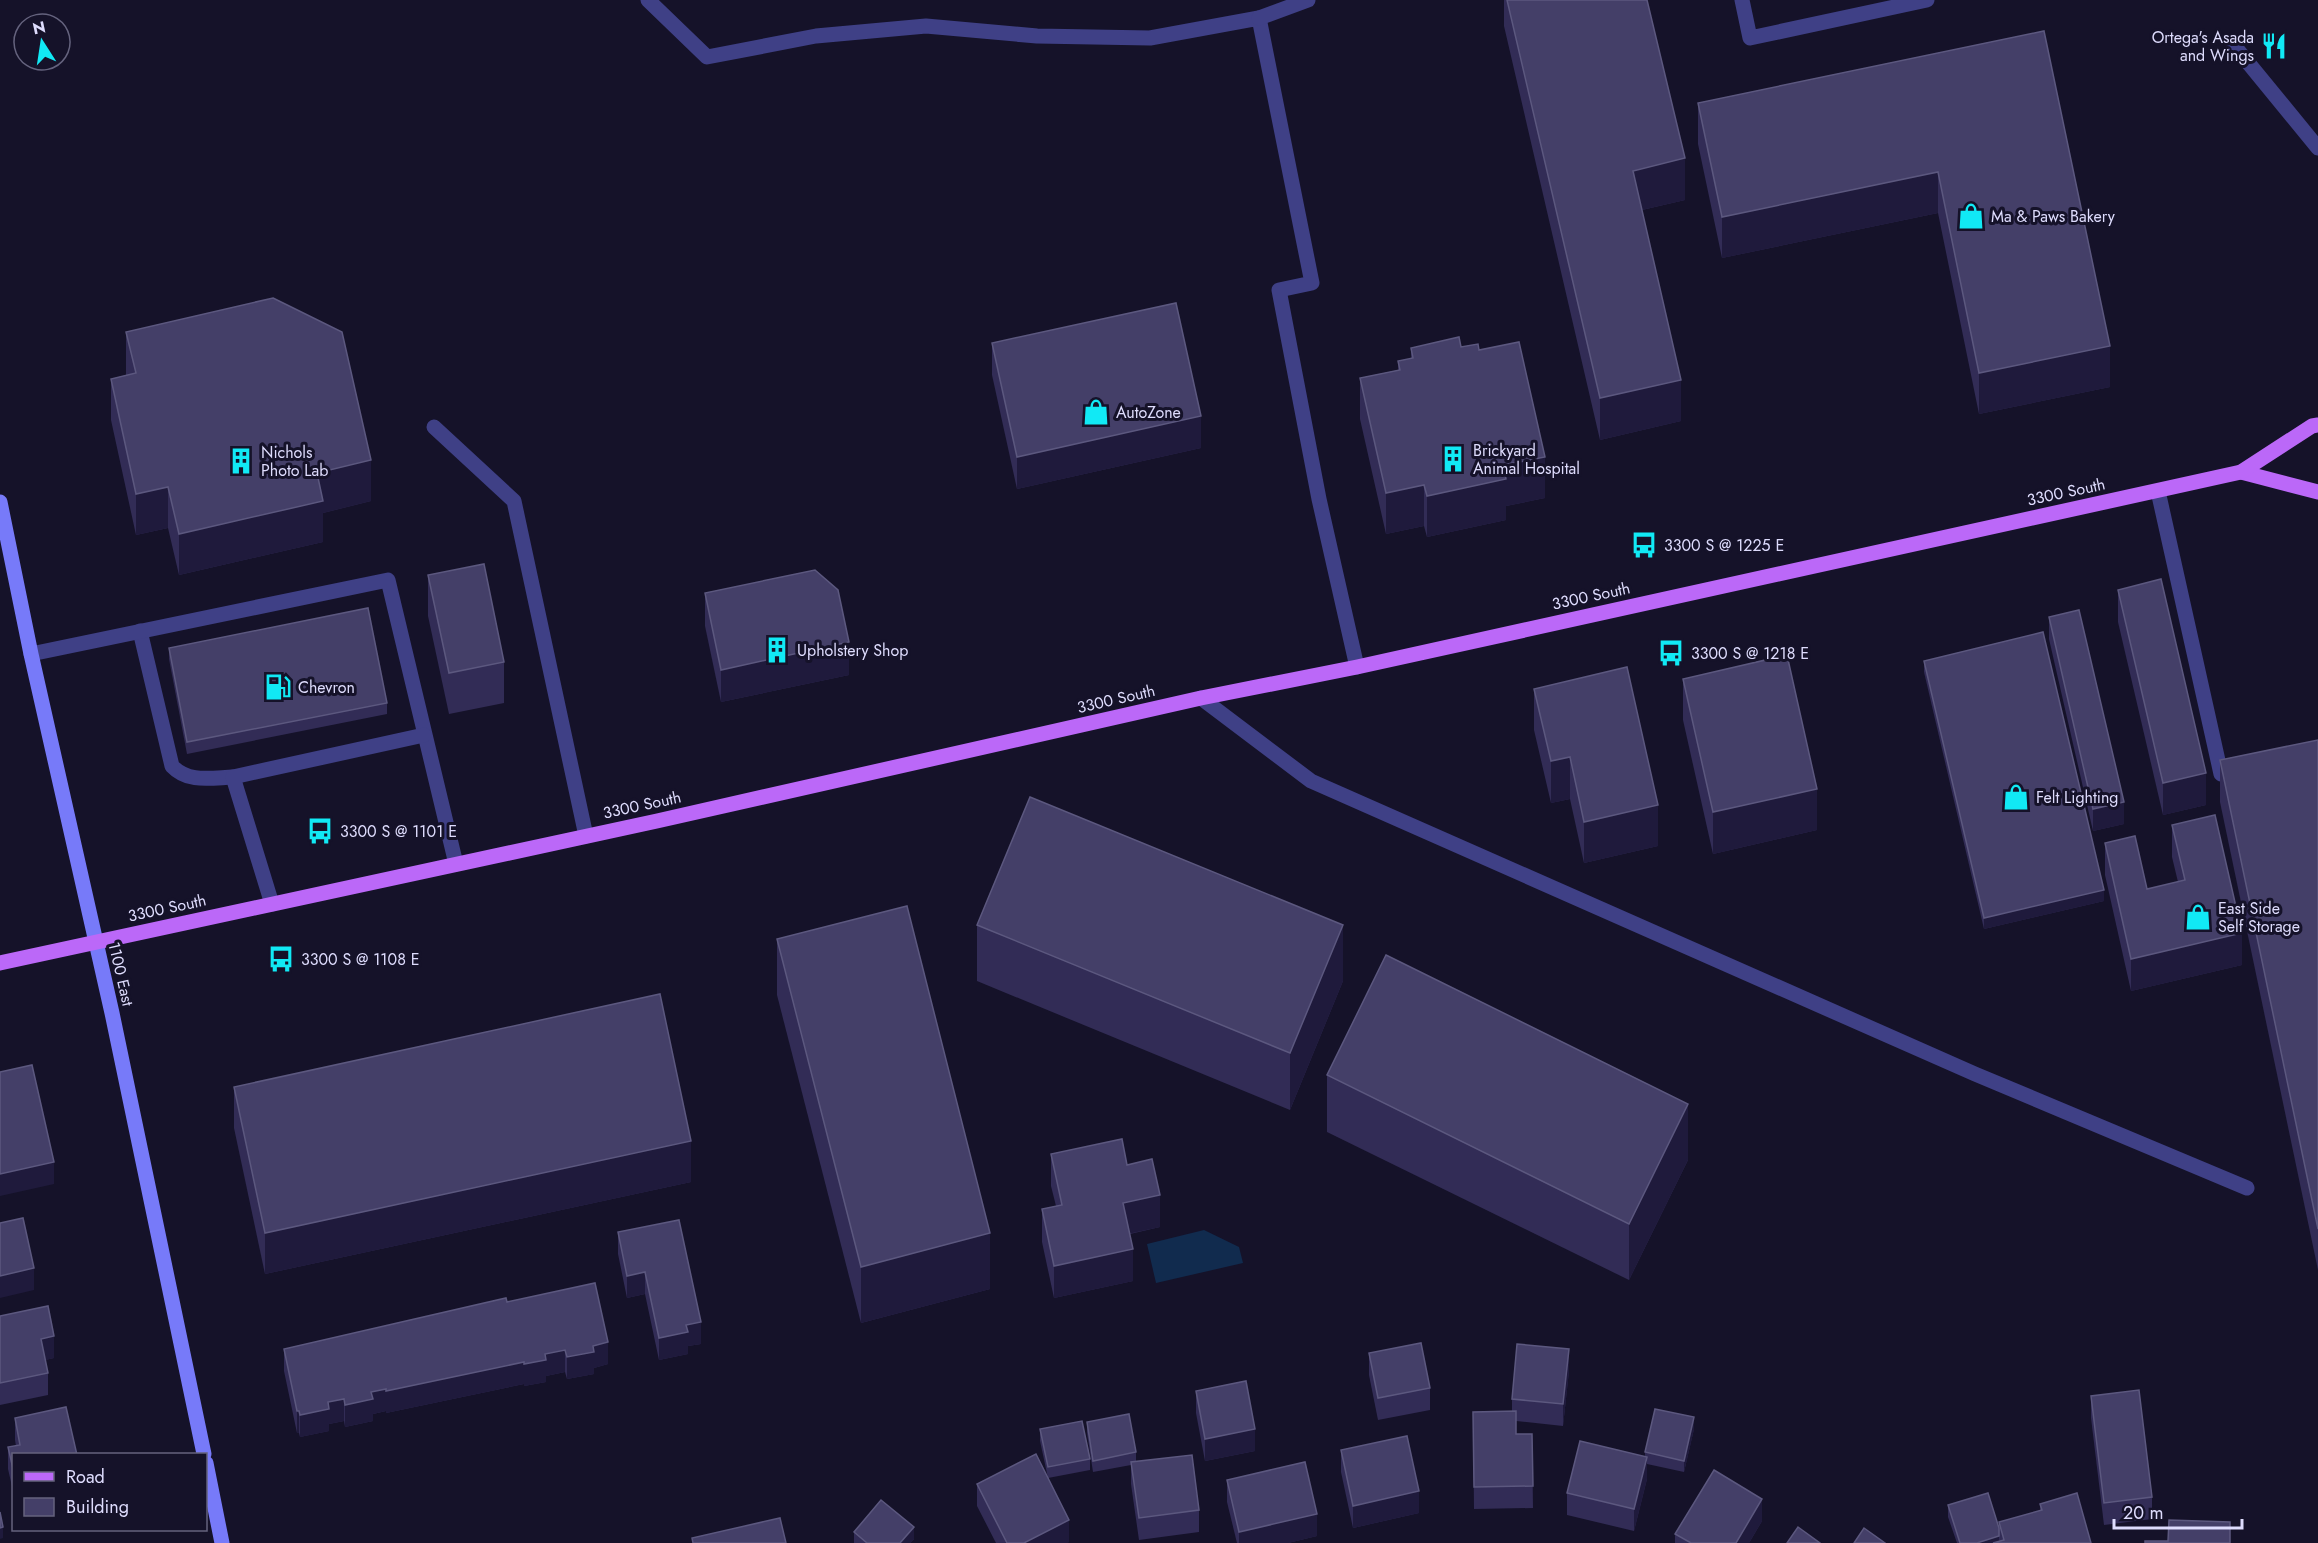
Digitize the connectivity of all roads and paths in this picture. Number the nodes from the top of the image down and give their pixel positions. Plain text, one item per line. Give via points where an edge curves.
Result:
1 (648, 0) edge
2 (1308, 0) edge
3 (1742, 0) edge
4 (1927, 0) edge
5 (1258, 18) junction
6 (2232, 43) dead end
7 (2318, 148) edge
8 (2318, 425) edge
9 (434, 427) dead end
10 (2241, 472) junction
11 (2158, 491) junction
12 (2318, 492) edge
13 (0, 501) edge
14 (140, 631) junction
15 (31, 654) junction
16 (1357, 667) junction
17 (1201, 698) junction
18 (424, 735) junction
19 (2253, 767) edge
20 (233, 777) junction
21 (586, 836) junction
22 (456, 864) junction
23 (272, 904) junction
24 (96, 942) junction
25 (0, 963) edge
26 (2247, 1188) dead end
27 (204, 1453) edge
28 (207, 1468) edge
29 (222, 1543) edge

1 - 5 lane via 706,57 816,36 926,26 1037,36 1150,38
2 - 5 lane
3 - 4 lane via 1750,39
5 - 16 lane via 1312,282 1279,290 1319,499
6 - 7 lane
8 - 10 main road, 3300 South
9 - 21 lane via 514,501
10 - 11 main road, 3300 South
10 - 12 main road, 3300 South
11 - 16 main road, 3300 South
11 - 19 lane via 2221,774
13 - 15 street, 1100 East
14 - 15 lane
14 - 18 lane via 388,580
14 - 20 lane via 171,766 180,775 197,779
15 - 24 street, 1100 East
16 - 17 main road, 3300 South
17 - 21 main road, 3300 South
17 - 26 lane via 1311,781 1975,1074
18 - 20 lane
18 - 22 lane
20 - 23 lane
21 - 22 main road, 3300 South
22 - 23 main road, 3300 South
23 - 24 main road, 3300 South
24 - 25 main road, 3300 South
24 - 27 street, 1100 East
28 - 29 street

